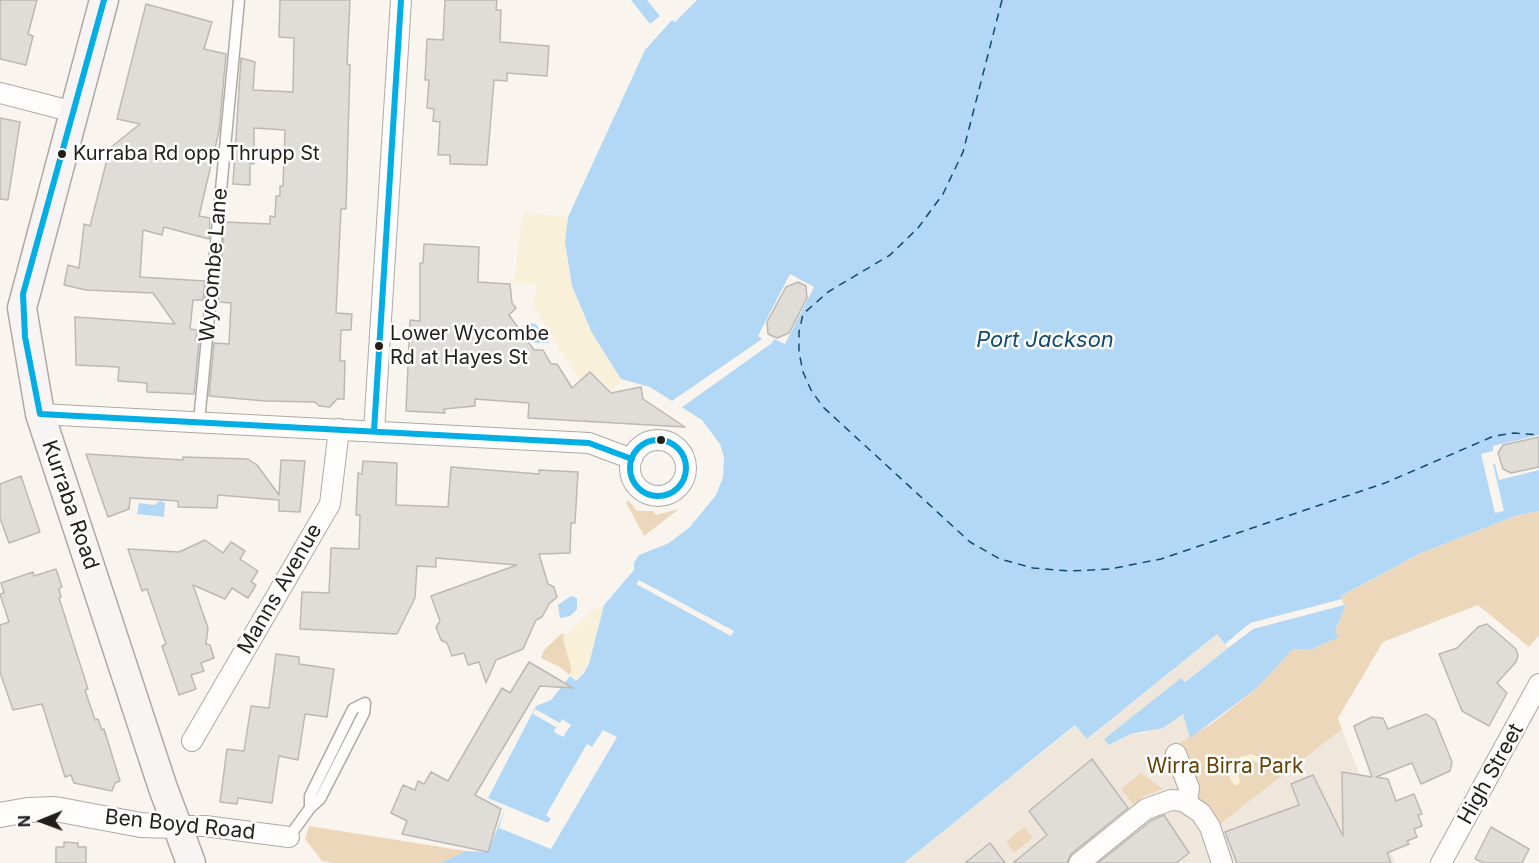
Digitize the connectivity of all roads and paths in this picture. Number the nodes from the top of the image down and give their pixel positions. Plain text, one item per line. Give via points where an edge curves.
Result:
1 (104, 0) edge
2 (239, 0) edge
3 (401, 0) edge
4 (0, 93) edge
5 (74, 112) junction
6 (40, 414) junction
7 (199, 422) junction
8 (339, 429) junction
9 (374, 431) junction
10 (632, 459) dead end
11 (1539, 684) edge
12 (192, 741) dead end
13 (1176, 754) dead end
14 (1187, 803) junction
15 (310, 808) junction
16 (0, 815) edge
17 (176, 826) junction
18 (289, 837) joint
19 (191, 863) edge
20 (1079, 863) edge
21 (1222, 863) edge
22 (1441, 863) edge

1 - 5 main road, Kurraba Road
2 - 7 lane, Wycombe Lane
3 - 9 street
4 - 5 street
5 - 6 main road, Kurraba Road via 22,301
6 - 7 street
6 - 17 main road, Kurraba Road
7 - 8 street
8 - 9 street
8 - 12 street, Manns Avenue via 330,504
9 - 10 street via 590,442
11 - 22 street, High Street
13 - 14 street via 1189,789
14 - 20 street via 1171,800 1146,809
14 - 21 street via 1210,827
15 - 15 lane, Ben Boyd Road via 310,796 353,709 365,703 364,713 320,799
15 - 18 lane, Ben Boyd Road
16 - 17 street, Ben Boyd Road via 56,809 141,825
17 - 18 street, Ben Boyd Road
17 - 19 main road, Kurraba Road

